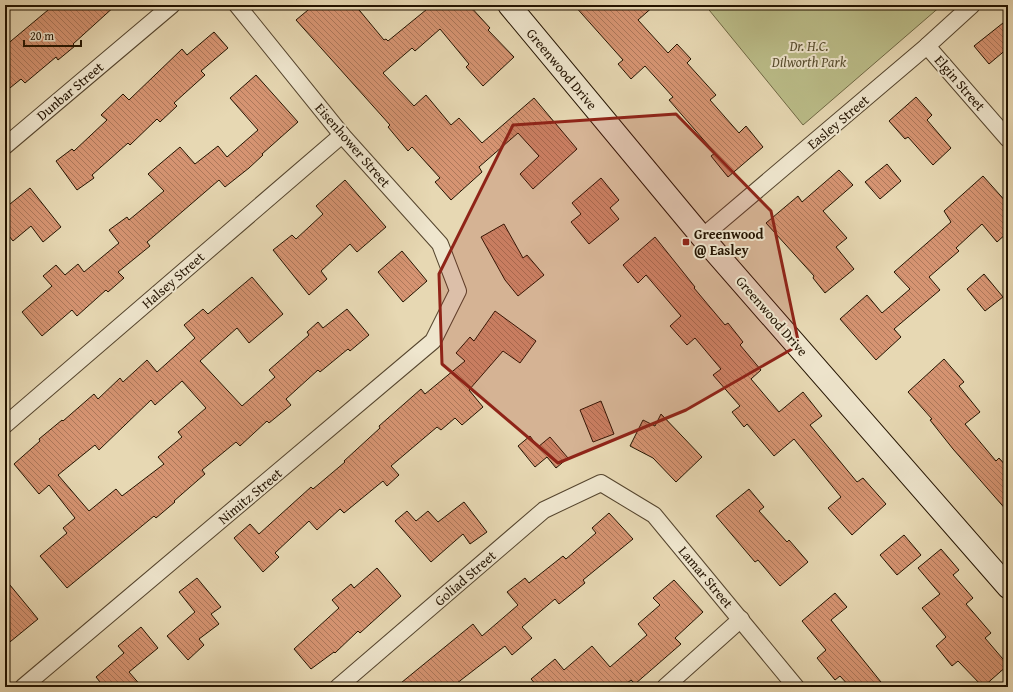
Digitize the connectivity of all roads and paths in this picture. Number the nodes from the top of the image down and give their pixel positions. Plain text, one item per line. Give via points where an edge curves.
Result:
1 (172, 5) edge
2 (236, 5) edge
3 (509, 5) edge
4 (972, 5) edge
5 (927, 46) junction
6 (342, 135) junction
7 (1008, 139) edge
8 (5, 146) edge
9 (702, 237) junction
10 (458, 291) joint
11 (5, 424) edge
12 (601, 483) joint
13 (1008, 587) edge
14 (741, 619) junction
15 (24, 687) edge
16 (338, 687) edge
17 (665, 687) edge
18 (796, 687) edge

1 - 8 street, Dunbar Street
2 - 6 street, Eisenhower Street
3 - 9 main road, Greenwood Drive
4 - 5 street, Easley Street
5 - 7 street, Elgin Street
5 - 9 street, Easley Street
6 - 10 street, Eisenhower Street via 440,244
6 - 11 street, Halsey Street
9 - 13 main road, Greenwood Drive
10 - 15 street, Nimitz Street via 433,341
12 - 14 street, Lamar Street via 654,515
12 - 16 street, Goliad Street via 544,510
14 - 17 street
14 - 18 street, Lamar Street

